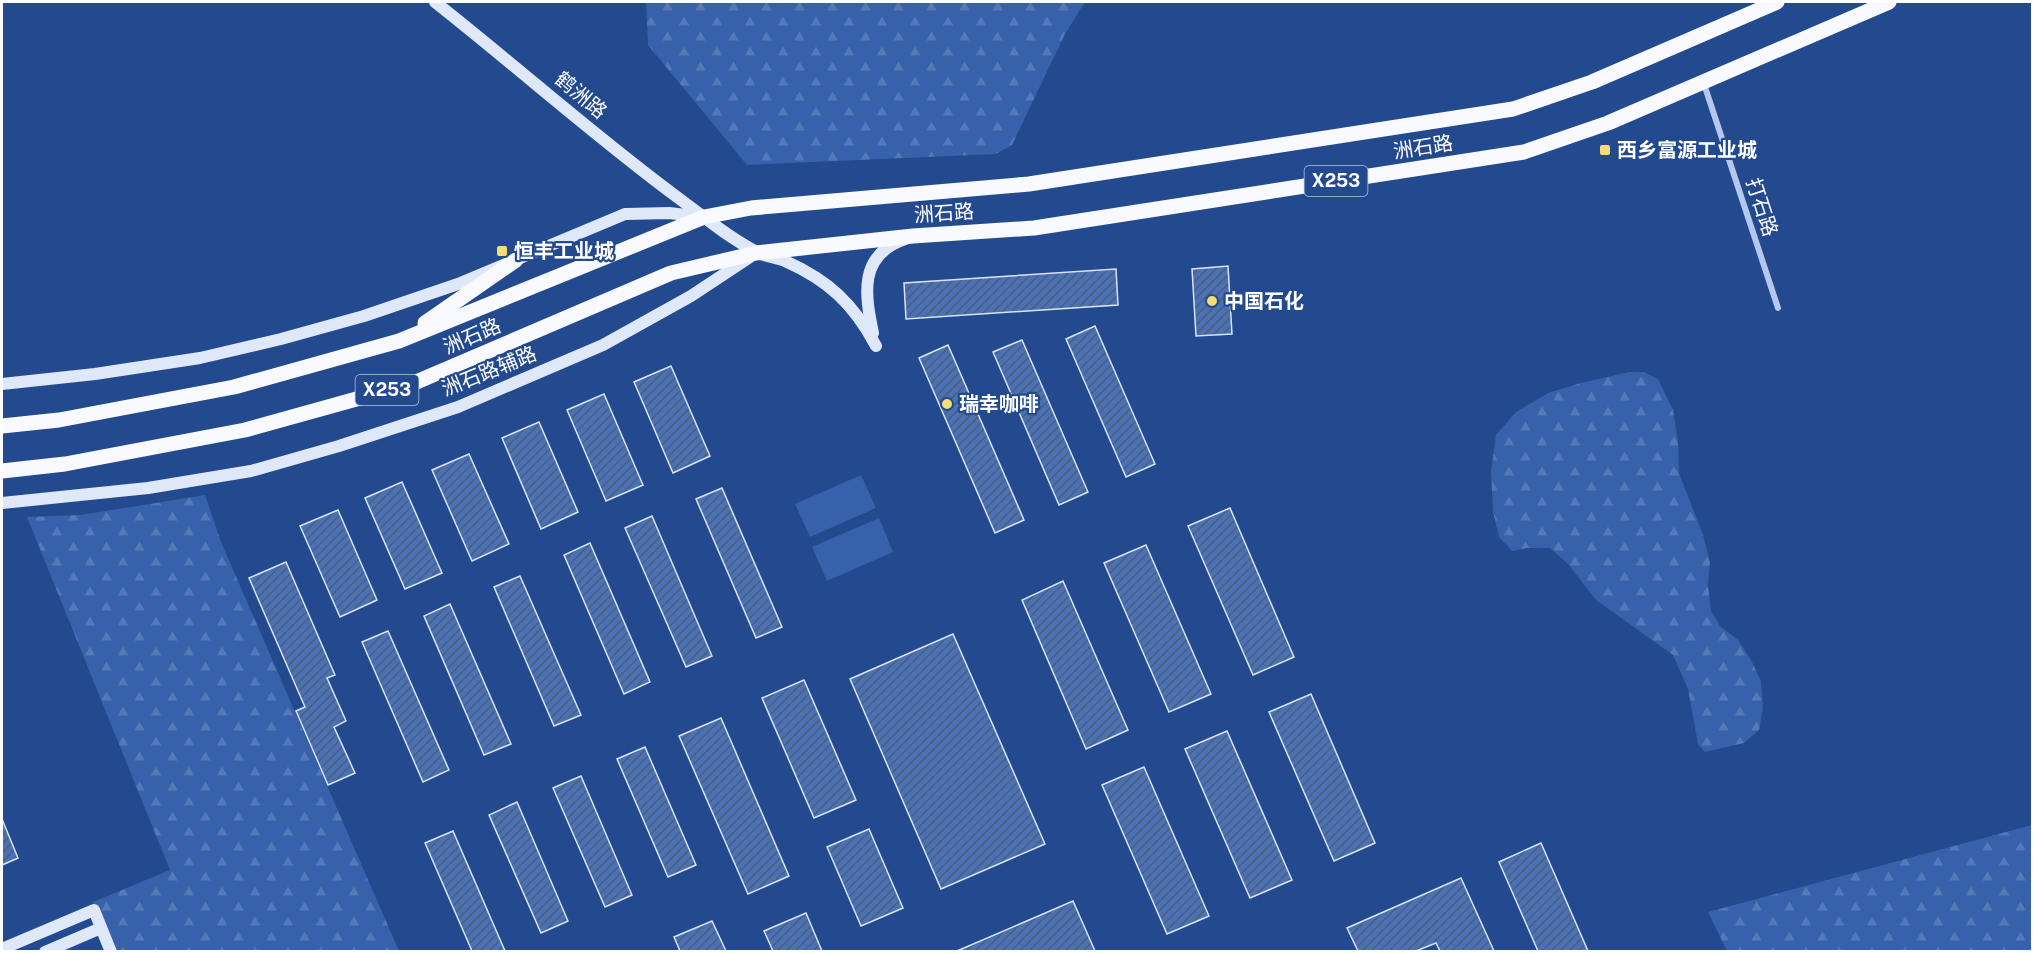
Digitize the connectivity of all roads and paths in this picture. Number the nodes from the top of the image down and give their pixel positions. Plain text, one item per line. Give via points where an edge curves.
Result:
1 (435, 2) edge
2 (1777, 2) edge
3 (1889, 2) edge
4 (1703, 82) junction
5 (704, 217) junction
6 (914, 236) junction
7 (756, 253) junction
8 (516, 260) junction
9 (1778, 308) dead end
10 (399, 341) junction
11 (2, 384) edge
12 (2, 426) edge
13 (2, 471) edge
14 (2, 503) edge
15 (101, 928) junction
16 (2, 949) edge
17 (45, 951) edge
18 (111, 951) edge

1 - 5 main road, 鹤洲路
2 - 5 main road, 洲石路 / X253 via 1592,82 1513,109 1029,184 752,208
3 - 4 main road, 洲石路 / X253
4 - 6 main road, 洲石路 / X253 via 1608,123 1524,152 1034,228
4 - 9 street, 打石路
5 - 7 main road, 鹤洲路
5 - 8 main road via 625,214
5 - 10 main road, 洲石路 / X253
6 - 7 main road, 洲石路 / X253
6 - 7 main road via 880,254 870,270 866,289 876,346 864,323 827,284 782,259
7 - 13 main road, 洲石路 / X253 via 671,273 414,383 244,430 65,464
7 - 14 main road, 洲石路辅路 via 692,296 603,345 458,406 339,447 251,471 159,486
8 - 10 main road
8 - 11 main road via 364,316 281,339 200,358
10 - 12 main road, 洲石路 / X253 via 234,387 59,420
15 - 16 main road via 94,910
15 - 17 main road
15 - 18 main road

